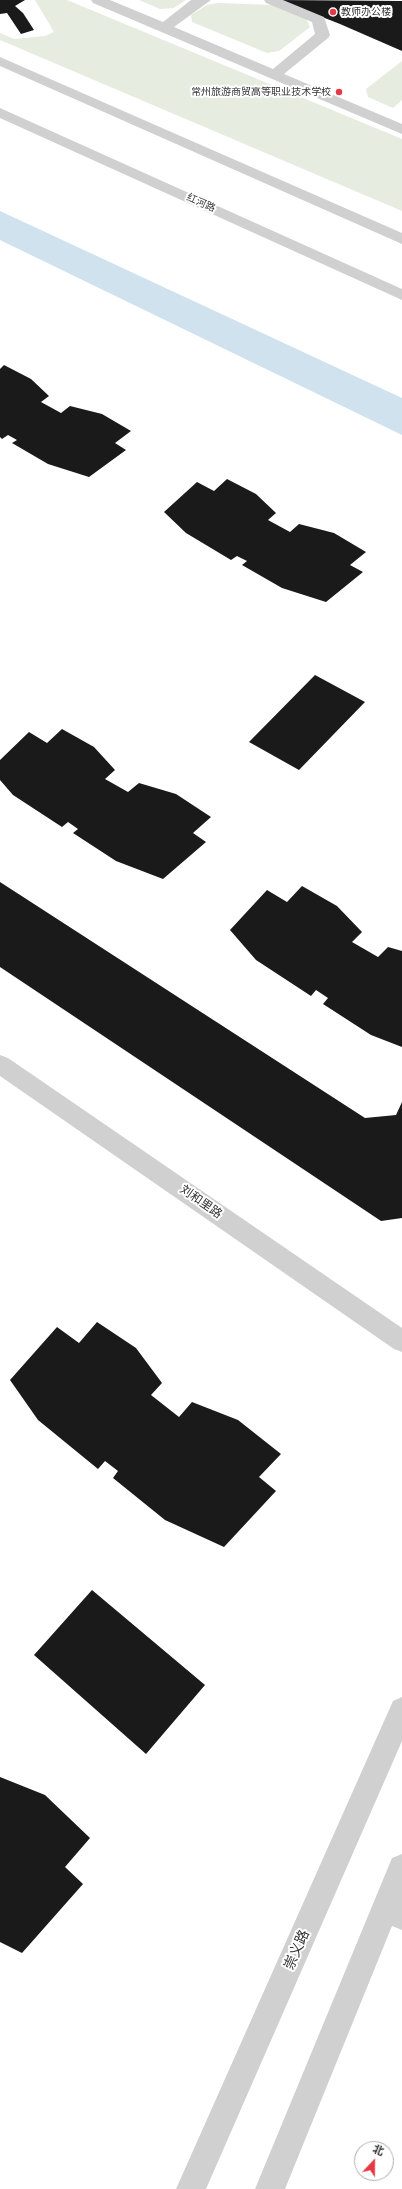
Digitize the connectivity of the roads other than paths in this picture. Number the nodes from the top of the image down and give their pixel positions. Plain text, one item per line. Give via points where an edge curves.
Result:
1 (98, 0) edge
2 (204, 0) edge
3 (271, 0) edge
4 (164, 28) junction
5 (0, 61) edge
6 (274, 75) junction
7 (0, 112) edge
8 (402, 129) edge
9 (402, 239) edge
10 (402, 295) edge
11 (0, 1064) edge
12 (402, 1340) edge
13 (402, 1710) edge
14 (402, 1868) edge
15 (393, 1912) edge
16 (191, 2189) edge
17 (270, 2189) edge

1 - 4 street
2 - 4 street via 199,1
3 - 6 street via 319,20 323,35
4 - 6 street
5 - 9 street
6 - 8 street
7 - 10 street, 红河路
11 - 12 street, 刘和里路
13 - 16 street, 崇义路
14 - 15 street
15 - 17 street

